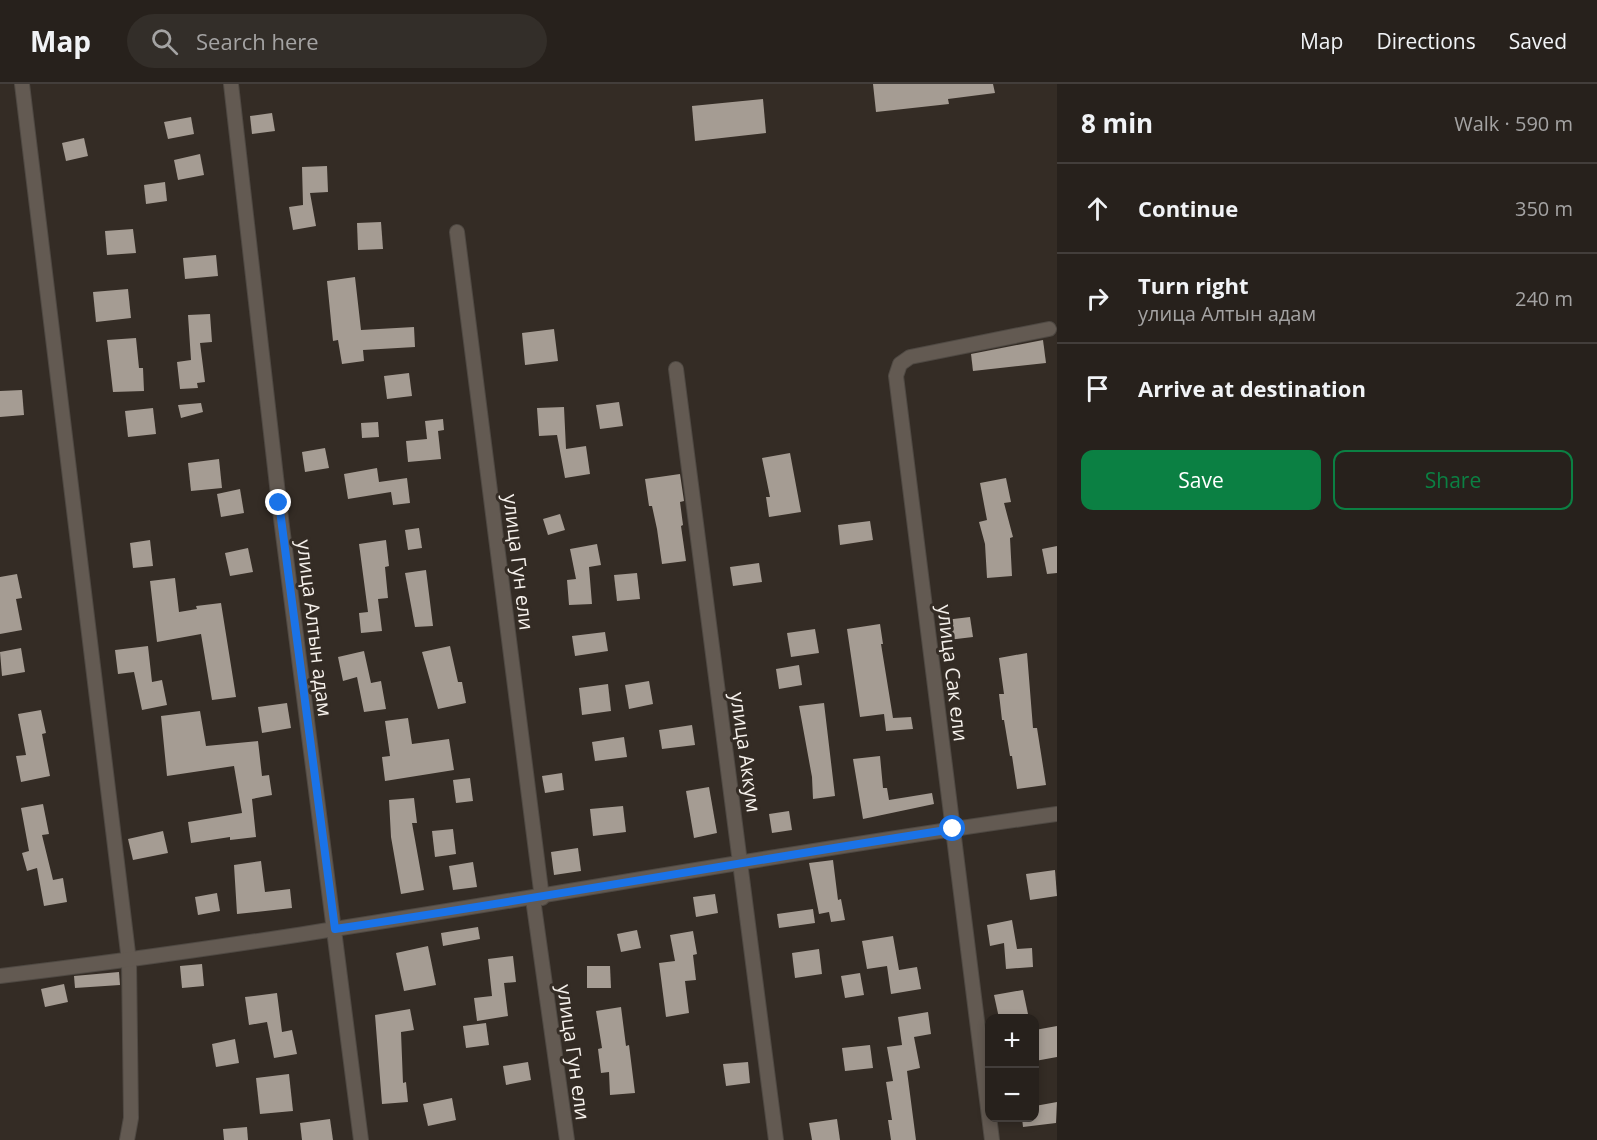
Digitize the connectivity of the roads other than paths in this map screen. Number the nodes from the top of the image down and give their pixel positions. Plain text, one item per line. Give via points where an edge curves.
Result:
1 (22, 84) edge
2 (231, 84) edge
3 (457, 232) dead end
4 (1049, 329) dead end
5 (676, 369) dead end
6 (1057, 814) edge
7 (953, 829) junction
8 (741, 862) junction
9 (537, 898) junction
10 (335, 929) junction
11 (129, 961) junction
12 (0, 976) edge
13 (128, 1140) edge
14 (361, 1140) edge
15 (567, 1140) edge
16 (776, 1140) edge
17 (992, 1140) edge

1 - 11 street
2 - 10 street, улица Алтын адам via 279,503
3 - 9 street, улица Гун ели
4 - 7 street, улица Сак ели via 910,357 900,364 896,376
5 - 8 street, улица Аккум
6 - 7 street
7 - 8 street
7 - 17 street, улица Сак ели
8 - 9 street
8 - 16 street, улица Аккум
9 - 10 street
9 - 15 street, улица Гун ели
10 - 11 street
10 - 14 street, улица Алтын адам
11 - 12 street
11 - 13 street

